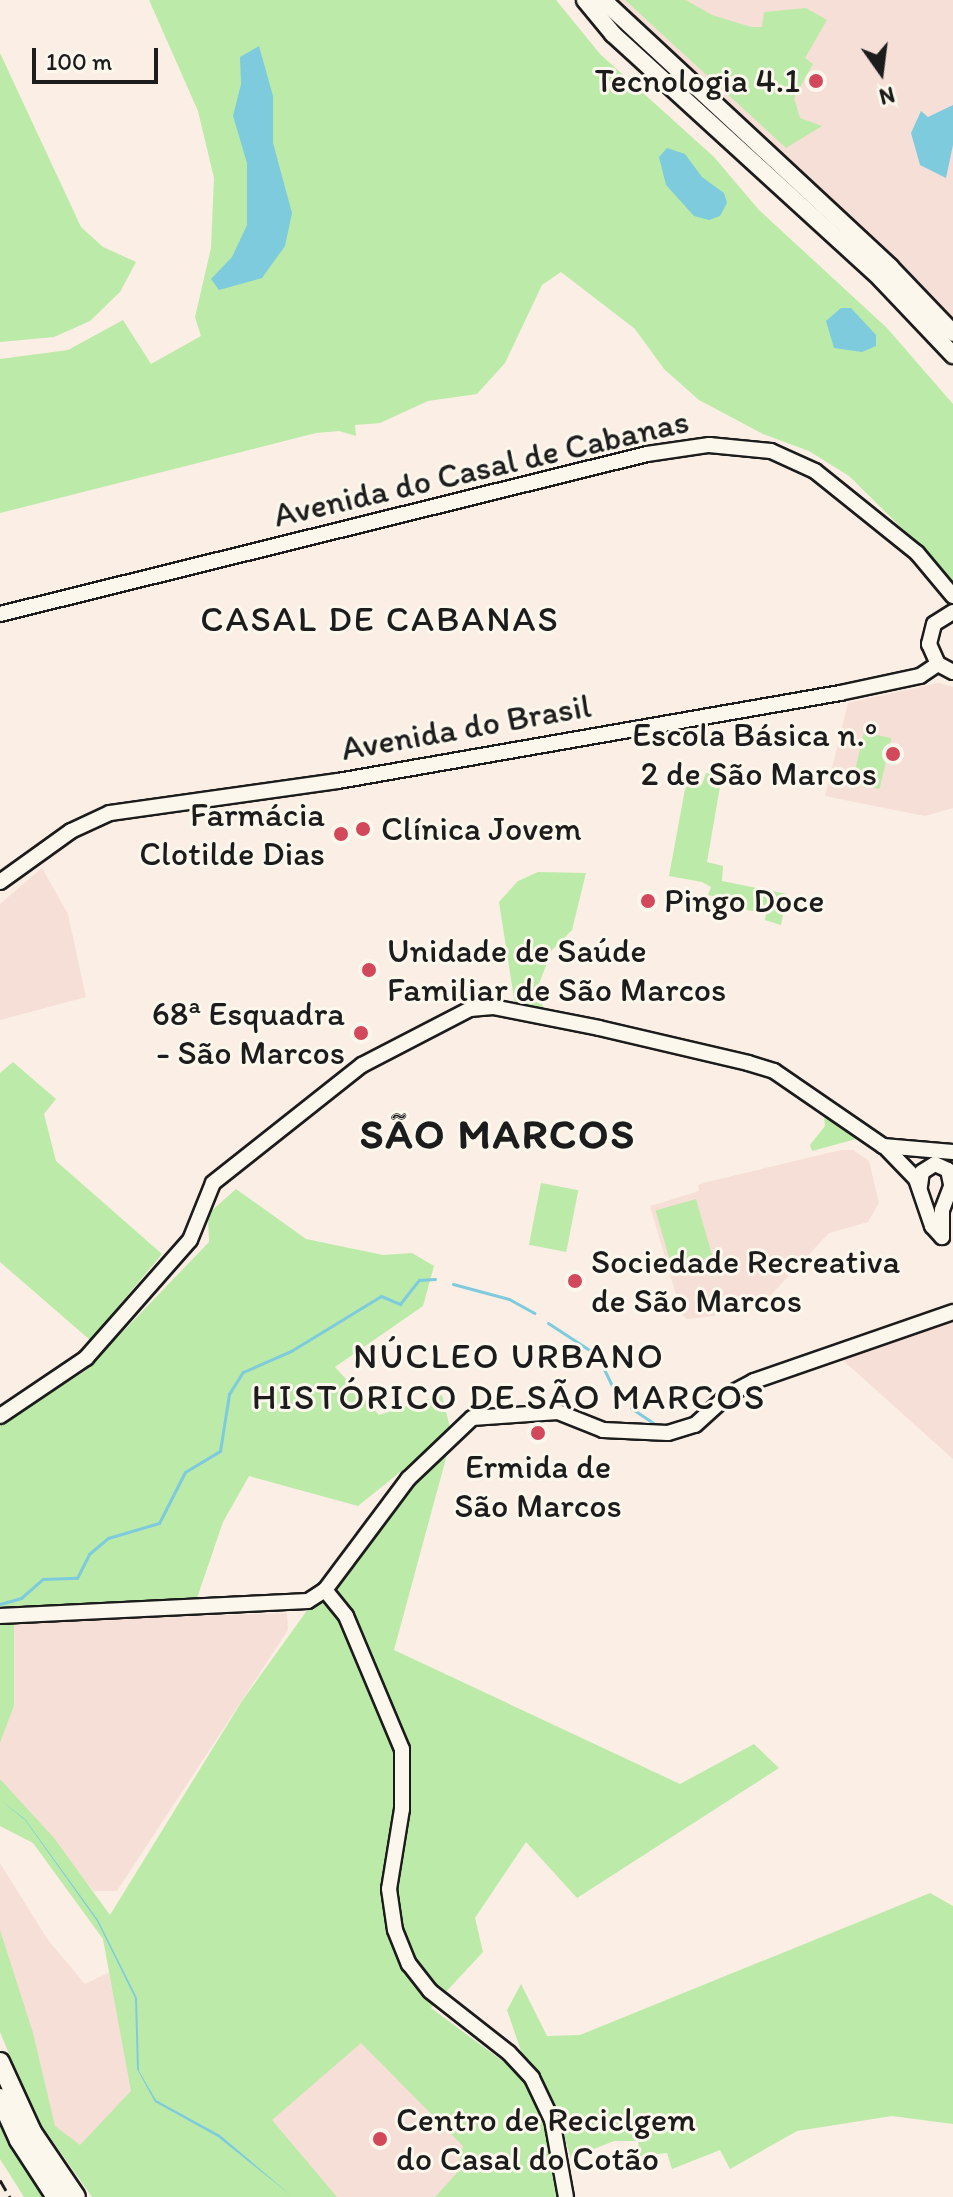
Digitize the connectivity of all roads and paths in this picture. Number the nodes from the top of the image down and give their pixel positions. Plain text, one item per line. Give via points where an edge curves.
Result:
1 (585, 0) edge
2 (603, 0) edge
3 (953, 333) edge
4 (953, 355) edge
5 (937, 578) junction
6 (953, 596) edge
7 (0, 614) edge
8 (947, 615) edge
9 (938, 664) junction
10 (953, 672) edge
11 (0, 882) edge
12 (883, 1146) junction
13 (953, 1152) edge
14 (952, 1183) edge
15 (920, 1186) junction
16 (953, 1312) edge
17 (0, 1416) edge
18 (325, 1590) junction
19 (0, 1616) edge
20 (0, 2062) edge
21 (0, 2098) edge
22 (56, 2197) edge
23 (76, 2197) edge
24 (566, 2197) edge

1 - 4 main road via 613,34 881,279
2 - 3 main road via 890,267
5 - 6 street, Avenida do Casal de Cabanas
5 - 7 street, Avenida do Casal de Cabanas via 917,553 815,471 771,451 709,445 647,454
5 - 8 street
8 - 9 street via 929,637
9 - 10 street
9 - 11 street, Avenida do Brasil via 920,676 840,693 338,781 110,813 71,831
12 - 13 street
12 - 15 street via 901,1158
12 - 17 street via 774,1071 599,1028 493,1007 470,1009 362,1065 213,1183 190,1240 86,1358
14 - 15 street via 948,1170 935,1164 922,1172
14 - 15 street via 942,1210 942,1237 932,1226
16 - 18 street via 754,1381 728,1395 695,1425 668,1433 603,1430 558,1412 472,1418 408,1479
18 - 19 street via 308,1601
18 - 24 street via 346,1616 402,1749 402,1809 389,1889 395,1930 409,1964 430,1991 509,2053 532,2078 552,2120
20 - 23 highway via 32,2132
21 - 22 highway via 19,2140

